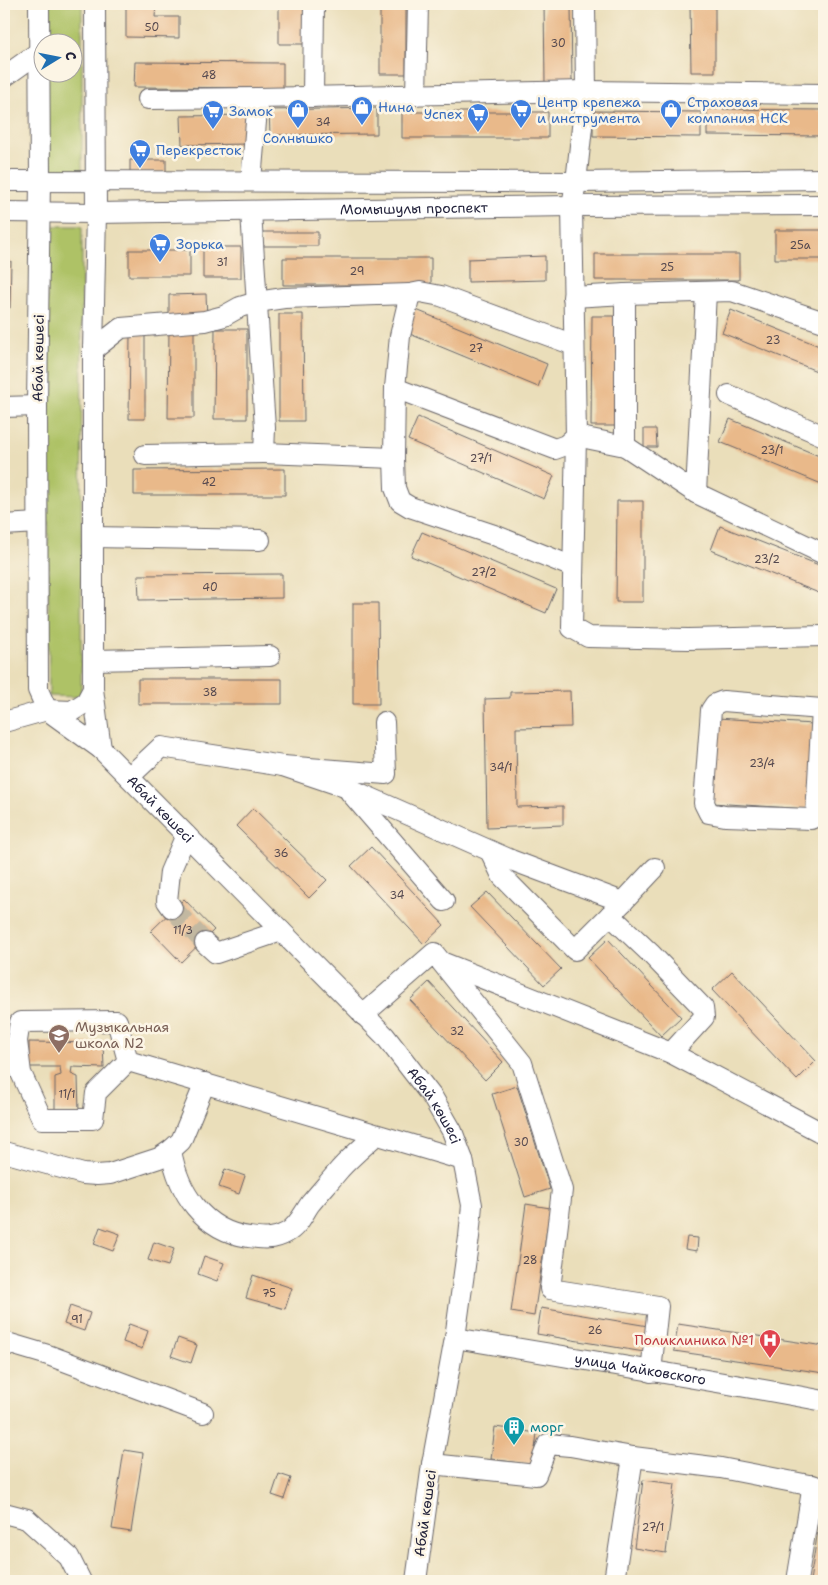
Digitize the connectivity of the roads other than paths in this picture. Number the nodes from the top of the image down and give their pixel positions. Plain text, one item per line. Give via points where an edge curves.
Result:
1 (39, 4) edge
2 (94, 4) edge
3 (314, 4) edge
4 (418, 4) edge
5 (586, 4) edge
6 (39, 32) edge
7 (32, 57) edge
8 (4, 78) edge
9 (39, 82) edge
10 (586, 91) junction
11 (416, 94) junction
12 (824, 94) edge
13 (313, 97) junction
14 (258, 98) junction
15 (148, 99) dead end
16 (824, 179) edge
17 (40, 180) junction
18 (96, 180) junction
19 (4, 181) edge
20 (250, 182) junction
21 (576, 182) junction
22 (824, 205) edge
23 (572, 206) junction
24 (4, 212) edge
25 (40, 212) junction
26 (251, 212) junction
27 (96, 213) junction
28 (706, 292) junction
29 (410, 294) junction
30 (625, 294) junction
31 (573, 297) junction
32 (257, 302) junction
33 (824, 322) edge
34 (574, 345) junction
35 (93, 350) junction
36 (396, 388) junction
37 (729, 395) dead end
38 (37, 406) junction
39 (4, 407) edge
40 (576, 436) junction
41 (824, 436) edge
42 (625, 446) junction
43 (264, 454) junction
44 (145, 455) dead end
45 (394, 458) junction
46 (696, 493) junction
47 (37, 523) junction
48 (4, 525) edge
49 (93, 537) junction
50 (260, 540) dead end
51 (824, 554) edge
52 (573, 567) junction
53 (824, 636) edge
54 (270, 656) dead end
55 (94, 660) junction
56 (93, 689) junction
57 (823, 709) edge
58 (47, 710) junction
59 (4, 722) edge
60 (384, 722) dead end
61 (101, 749) junction
62 (283, 766) junction
63 (129, 777) junction
64 (348, 788) junction
65 (186, 836) junction
66 (490, 851) junction
67 (655, 868) dead end
68 (444, 901) dead end
69 (172, 908) tunnel mouth
70 (617, 908) junction
71 (281, 932) junction
72 (205, 943) tunnel mouth
73 (442, 962) junction
74 (363, 1015) junction
75 (671, 1053) junction
76 (128, 1061) junction
77 (205, 1083) junction
78 (824, 1134) edge
79 (376, 1135) junction
80 (170, 1150) junction
81 (4, 1152) edge
82 (463, 1160) junction
83 (455, 1338) junction
84 (4, 1342) edge
85 (651, 1372) junction
86 (824, 1401) edge
87 (202, 1413) dead end
88 (633, 1457) junction
89 (432, 1464) junction
90 (819, 1486) edge
91 (4, 1513) edge
92 (81, 1581) edge
93 (416, 1581) edge
94 (614, 1581) edge
95 (797, 1581) edge

1 - 6 street, Абай көшесі
2 - 18 street
3 - 13 street
4 - 11 street
5 - 10 street
7 - 8 street
9 - 17 street, Абай көшесі
10 - 11 street
10 - 12 street
10 - 21 street
11 - 13 street
13 - 14 street
14 - 15 street
14 - 20 street
16 - 21 street, Момышулы проспект
17 - 18 street, Момышулы проспект
17 - 19 street, Момышулы проспект
17 - 25 street, Абай көшесі
18 - 20 street, Момышулы проспект
18 - 27 street
20 - 21 street, Момышулы проспект
21 - 23 street
22 - 23 street, Момышулы проспект
23 - 26 street, Момышулы проспект
23 - 31 street
24 - 25 street, Момышулы проспект
25 - 27 street, Момышулы проспект
25 - 38 street, Абай көшесі
26 - 27 street, Момышулы проспект
26 - 32 street
27 - 35 street
28 - 30 street
28 - 33 street via 732,291
28 - 46 street
29 - 32 street via 284,298
29 - 34 street via 420,292 441,296
29 - 36 street via 400,336
30 - 31 street
30 - 42 street
31 - 34 street
32 - 35 street via 205,321 121,328
32 - 43 street
34 - 40 street
35 - 49 street
36 - 40 street via 555,449
36 - 45 street
37 - 41 street
38 - 39 street
38 - 47 street, Абай көшесі
40 - 42 street
40 - 52 street
42 - 46 street
43 - 44 street
43 - 45 street
45 - 52 street via 395,488 400,501
46 - 51 street
47 - 48 street
47 - 58 street, Абай көшесі via 38,690
49 - 50 street
49 - 55 street
52 - 53 street via 572,628 588,636 688,639
54 - 55 street
55 - 56 street
56 - 58 street via 86,702 72,710
56 - 61 street
57 - 57 street via 723,701 715,704 711,710 704,804 709,813 815,818
58 - 59 street
58 - 61 street, Абай көшесі
60 - 62 street via 386,774
61 - 63 street, Абай көшесі
62 - 63 street via 161,747
62 - 64 street
63 - 65 street, Абай көшесі
64 - 66 street
64 - 68 street
65 - 69 street via 170,872 166,901
65 - 71 street, Абай көшесі
66 - 70 street
66 - 70 street via 502,876 575,950
67 - 70 street
70 - 75 street via 650,953 703,1008 704,1017
71 - 72 street via 216,953
71 - 74 street, Абай көшесі
73 - 74 street via 434,952
73 - 75 street
73 - 85 street via 522,1063 562,1190 550,1289 658,1306
74 - 82 street, Абай көшесі via 385,1036 434,1098
75 - 78 street
76 - 76 street via 96,1093 93,1119 42,1119 21,1073 17,1041 20,1022 117,1021
76 - 77 street
77 - 79 street
77 - 80 street via 181,1141
79 - 80 street via 341,1168 298,1223 287,1233 262,1239 240,1236 205,1218 181,1186
79 - 82 street
80 - 81 street via 159,1158 97,1175
82 - 83 street, Абай көшесі via 472,1205
83 - 85 street, улица Чайковского
83 - 89 street, Абай көшесі
84 - 87 street via 48,1355
85 - 86 street, улица Чайковского via 726,1382
88 - 89 street via 548,1444 536,1475
88 - 90 street via 722,1468
88 - 94 street
89 - 93 street, Абай көшесі
90 - 95 street
91 - 92 street via 27,1519 69,1557

